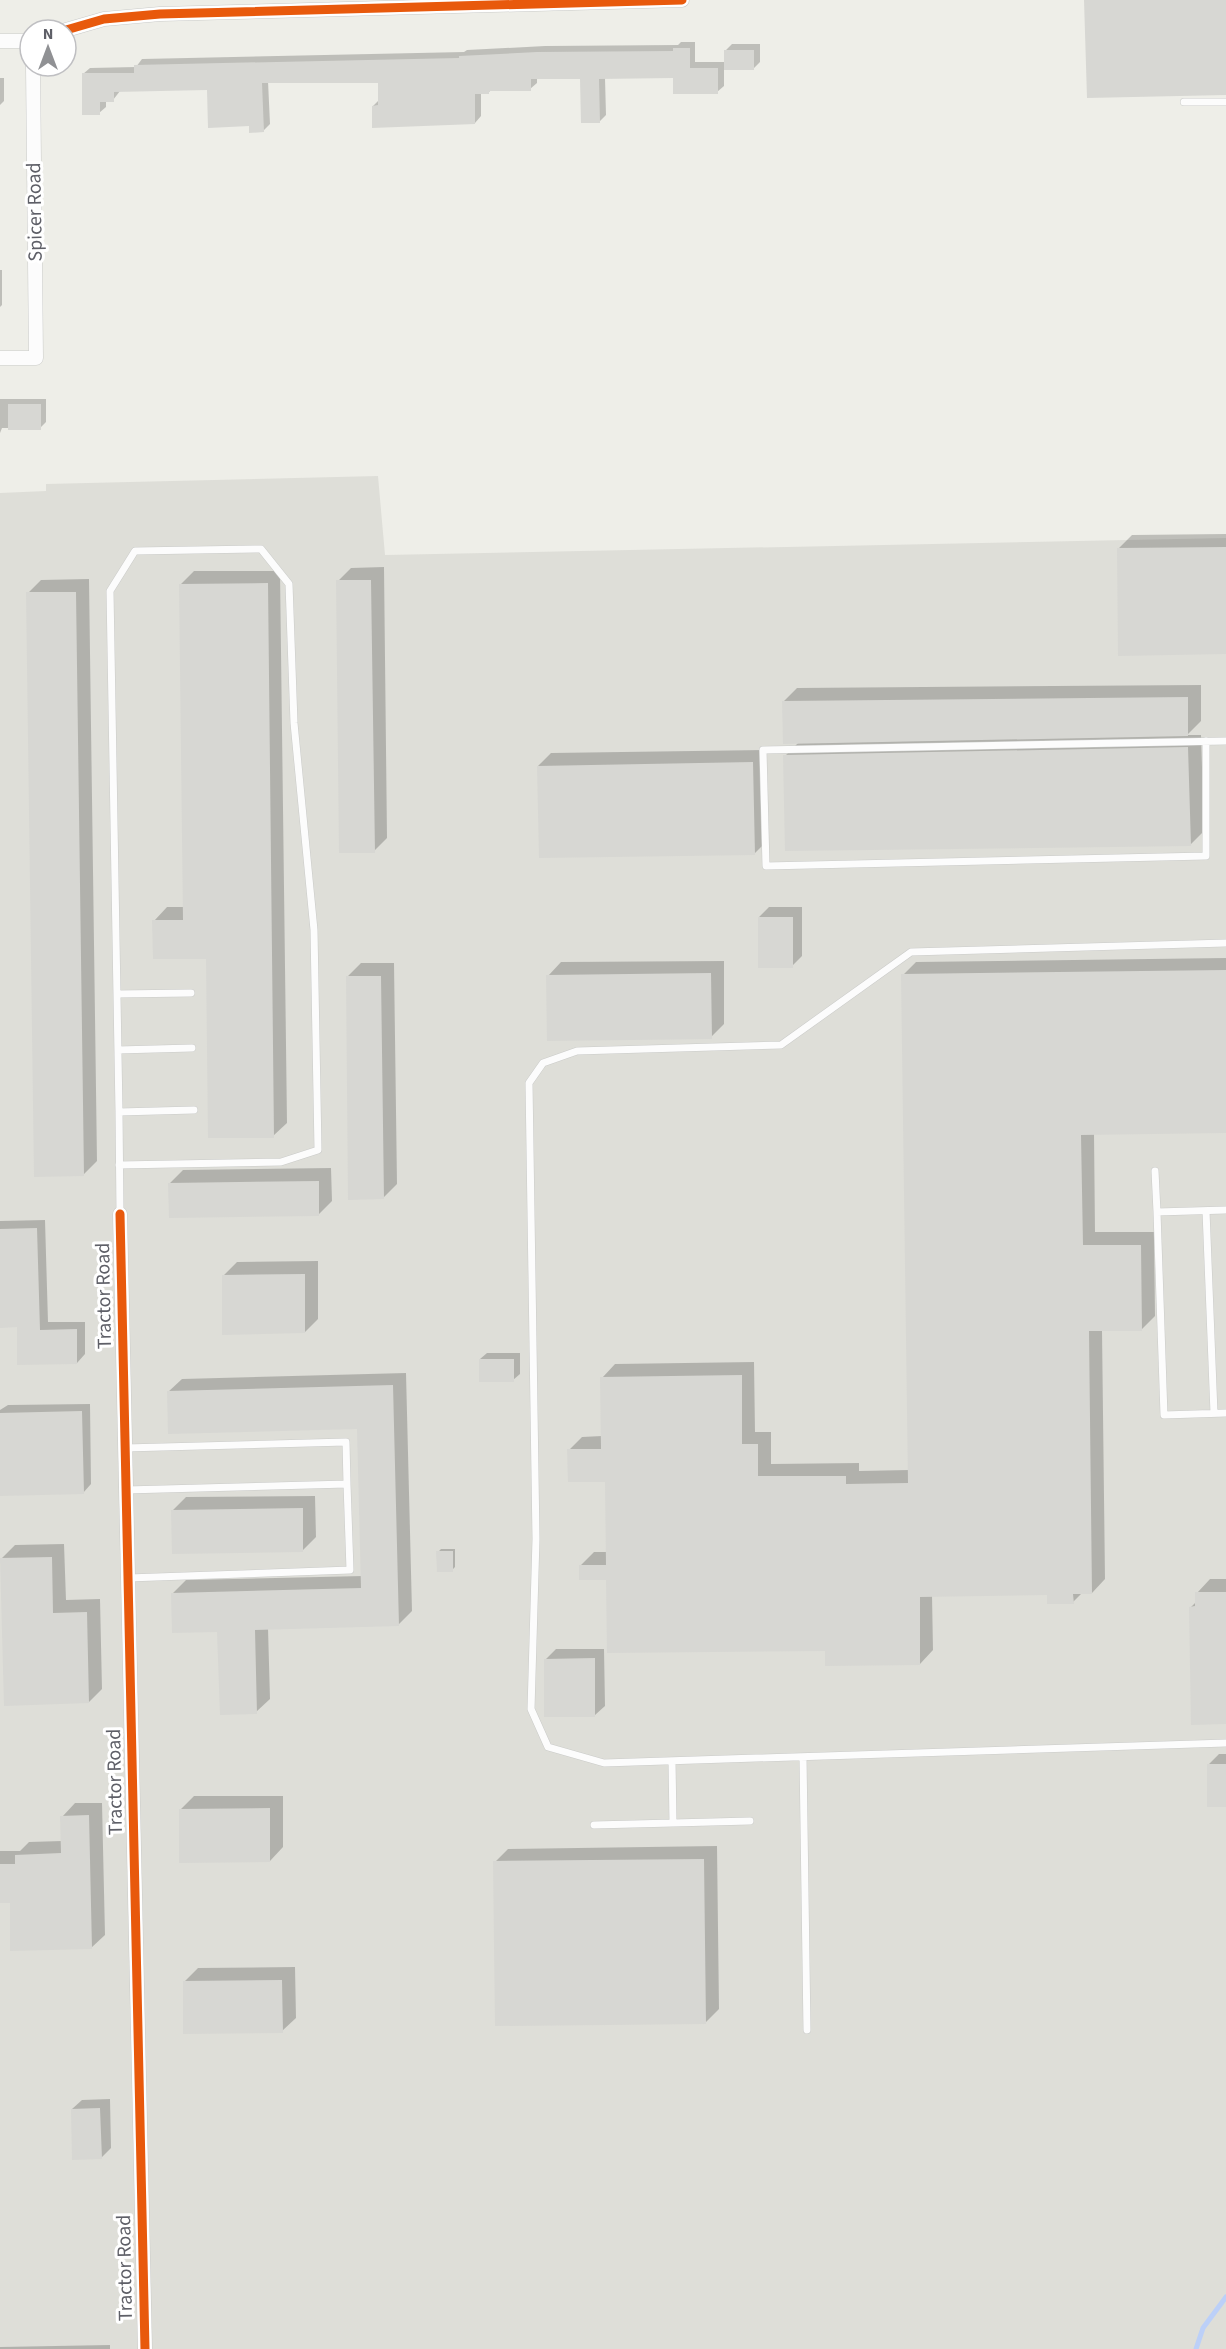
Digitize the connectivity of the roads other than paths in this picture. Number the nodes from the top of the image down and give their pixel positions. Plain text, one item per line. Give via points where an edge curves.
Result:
1 (682, 0) edge
2 (644, 1) edge
3 (402, 4) edge
4 (160, 7) edge
5 (78, 27) edge
6 (0, 41) edge
7 (18, 41) edge
8 (33, 78) edge
9 (1184, 102) dead end
10 (1226, 102) edge
11 (0, 358) edge
12 (1206, 741) junction
13 (1226, 741) edge
14 (1226, 943) edge
15 (191, 993) dead end
16 (117, 994) junction
17 (192, 1048) dead end
18 (118, 1050) junction
19 (194, 1110) dead end
20 (119, 1112) junction
21 (119, 1165) junction
22 (1155, 1171) dead end
23 (1226, 1210) edge
24 (1206, 1211) junction
25 (1157, 1212) junction
26 (120, 1214) joint
27 (1214, 1413) junction
28 (1226, 1413) edge
29 (125, 1448) junction
30 (347, 1484) junction
31 (126, 1490) junction
32 (128, 1578) junction
33 (1226, 1743) edge
34 (802, 1757) junction
35 (672, 1761) junction
36 (750, 1821) dead end
37 (673, 1823) junction
38 (594, 1825) dead end
39 (807, 2030) dead end
40 (145, 2349) edge

1 - 2 street
2 - 3 street
3 - 4 street
4 - 5 street
6 - 7 street
8 - 11 street, Spicer Road via 36,357
9 - 10 lane
12 - 12 lane via 763,750 766,866 1206,856
12 - 13 lane
14 - 35 lane via 910,952 781,1046 577,1051 543,1063 529,1083 536,1539 531,1709 548,1747 604,1763
15 - 16 lane
16 - 18 lane
16 - 21 lane via 110,591 135,551 261,549 289,584 294,723 314,930 318,1150 281,1162
17 - 18 lane
18 - 20 lane
19 - 20 lane
20 - 21 lane
21 - 26 lane
22 - 25 lane
23 - 24 lane
24 - 25 lane
24 - 27 lane
25 - 27 lane via 1164,1414
26 - 29 street, Tractor Road
27 - 28 lane
29 - 30 lane via 345,1442
29 - 31 street, Tractor Road
30 - 31 lane
30 - 32 lane via 350,1569
31 - 32 street, Tractor Road
32 - 40 street, Tractor Road
33 - 34 lane
34 - 35 lane
34 - 39 lane
35 - 37 lane
36 - 37 lane
37 - 38 lane

